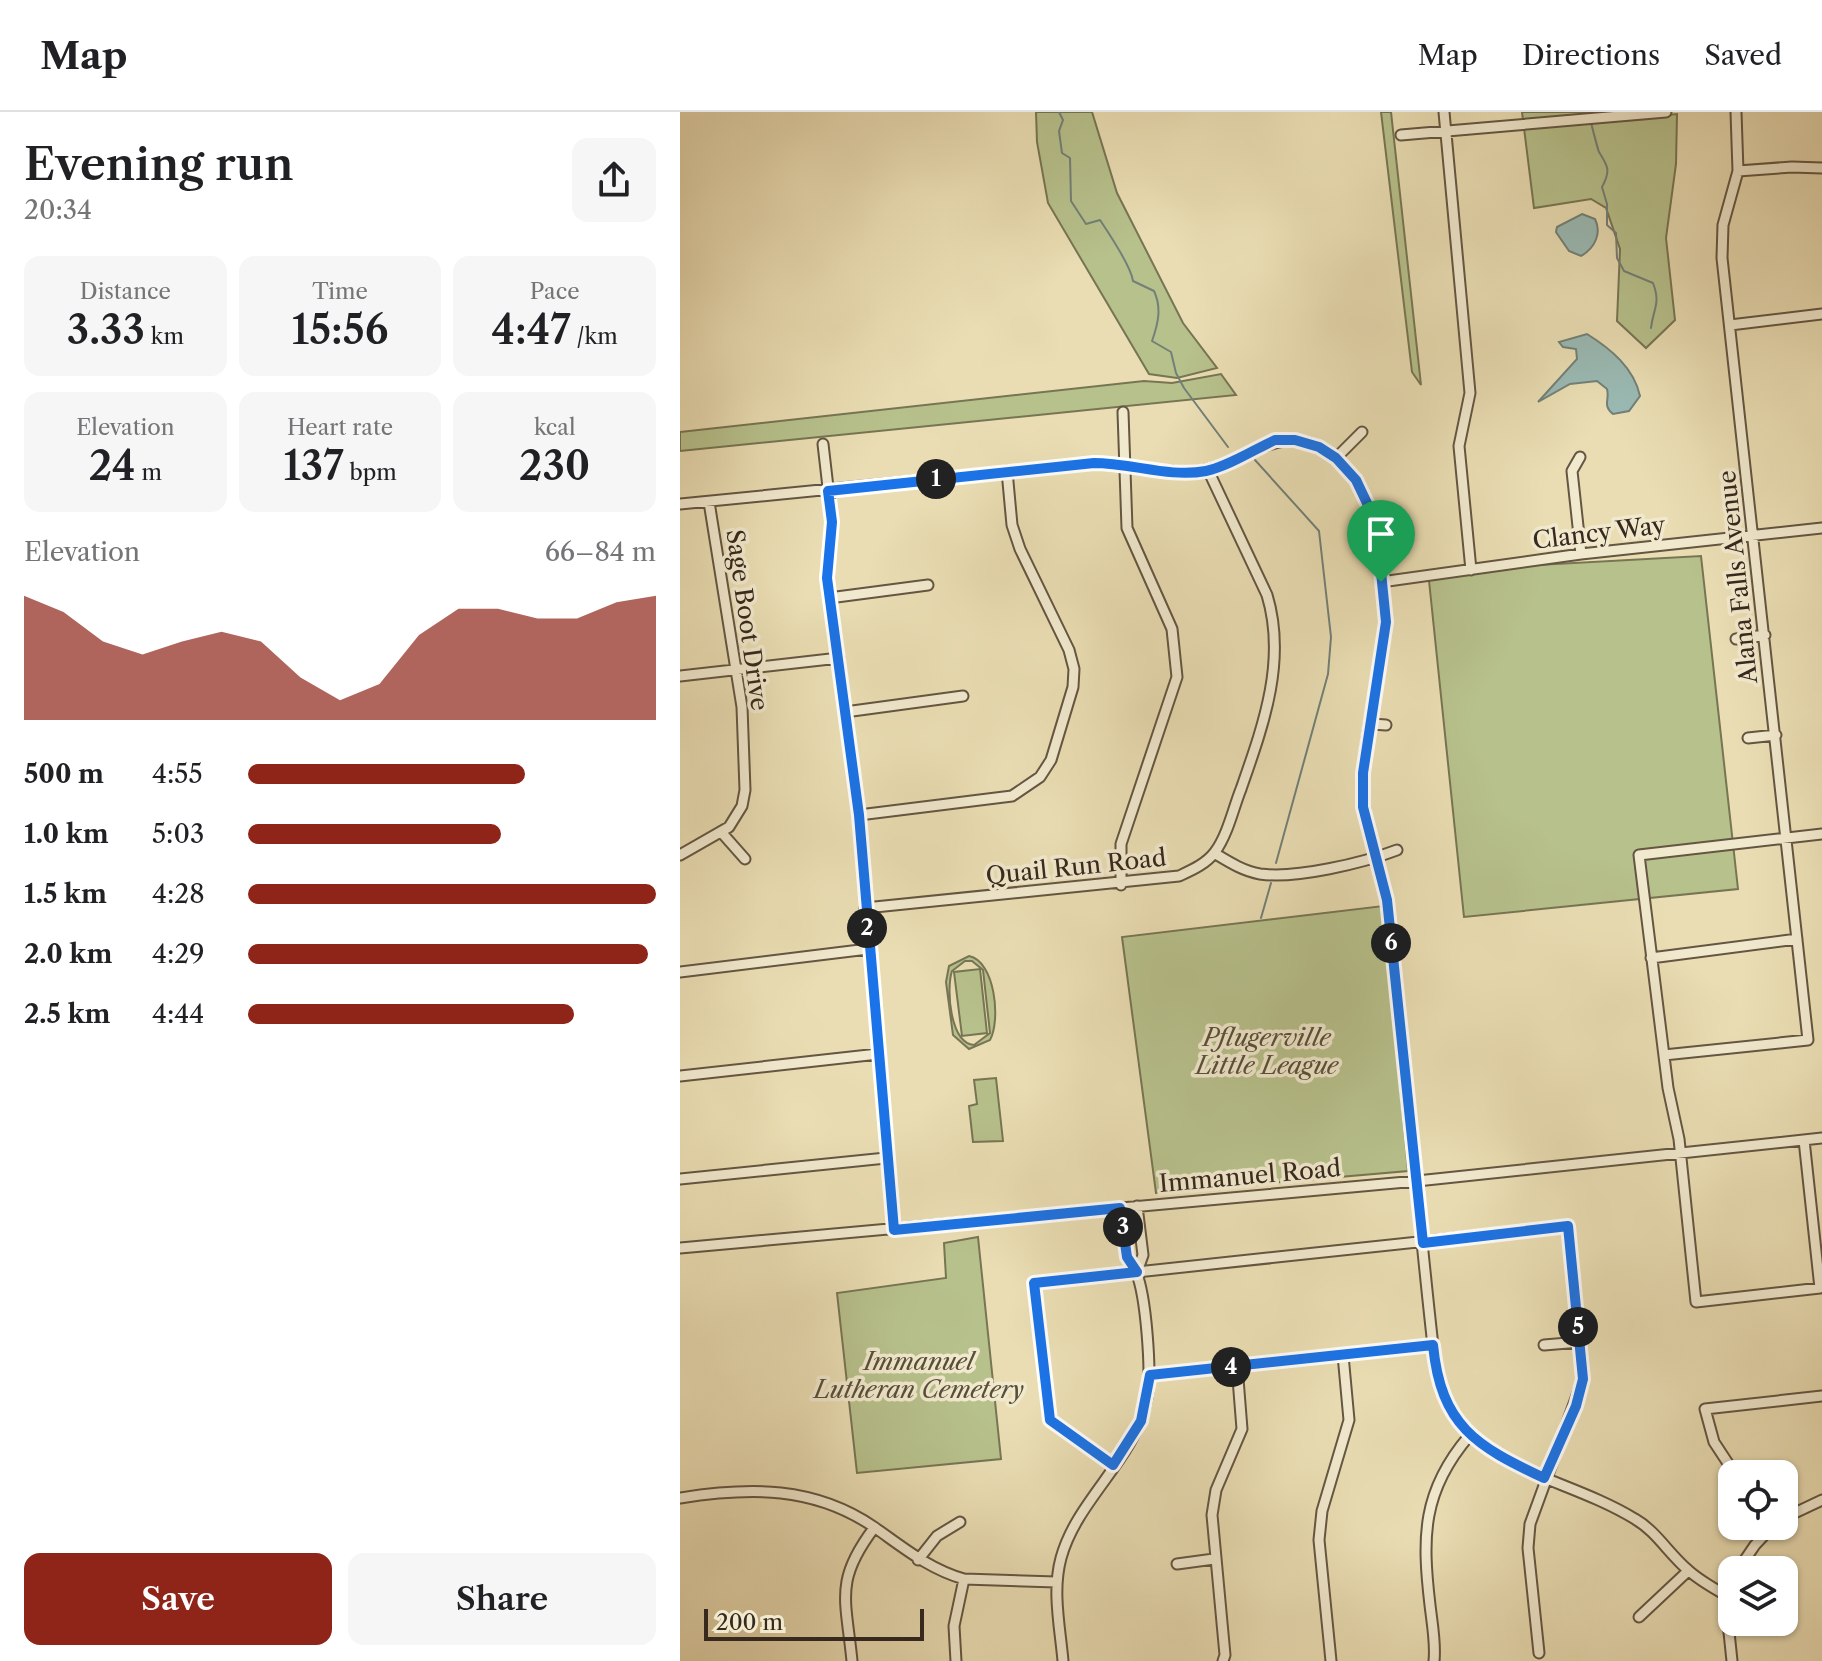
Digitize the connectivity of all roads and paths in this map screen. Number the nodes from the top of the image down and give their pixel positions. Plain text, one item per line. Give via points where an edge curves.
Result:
1 (1444, 112) edge
2 (1666, 112) edge
3 (1736, 112) edge
4 (1446, 130) junction
5 (1401, 135) dead end
6 (1822, 168) edge
7 (1738, 171) junction
8 (1822, 314) edge
9 (1730, 325) junction
10 (1123, 412) dead end
11 (1362, 432) dead end
12 (823, 444) dead end
13 (1580, 457) dead end
14 (1336, 458) junction
15 (1124, 463) junction
16 (1208, 470) junction
17 (1007, 471) junction
18 (828, 491) junction
19 (709, 502) junction
20 (680, 504) edge
21 (1822, 528) edge
22 (1754, 535) junction
23 (1581, 554) junction
24 (1471, 570) junction
25 (1381, 582) junction
26 (928, 585) dead end
27 (829, 598) junction
28 (1765, 635) junction
29 (1736, 639) dead end
30 (839, 658) junction
31 (734, 668) junction
32 (680, 676) edge
33 (963, 696) dead end
34 (845, 712) junction
35 (1372, 724) junction
36 (1386, 725) dead end
37 (1776, 735) junction
38 (1748, 738) dead end
39 (859, 815) junction
40 (722, 833) junction
41 (1822, 834) edge
42 (1786, 837) junction
43 (1397, 850) dead end
44 (1214, 853) junction
45 (680, 855) edge
46 (1375, 858) junction
47 (745, 859) dead end
48 (1121, 885) junction
49 (865, 908) junction
50 (1797, 939) junction
51 (868, 949) junction
52 (1651, 958) junction
53 (680, 972) edge
54 (878, 1054) junction
55 (1664, 1055) junction
56 (680, 1076) edge
57 (1822, 1138) edge
58 (1804, 1140) junction
59 (1680, 1153) junction
60 (886, 1158) junction
61 (680, 1179) edge
62 (1417, 1181) junction
63 (1137, 1206) junction
64 (1120, 1208) junction
65 (894, 1230) junction
66 (1423, 1243) junction
67 (680, 1248) edge
68 (1137, 1272) junction
69 (1580, 1342) junction
70 (1433, 1345) junction
71 (1544, 1345) dead end
72 (1343, 1355) junction
73 (1237, 1366) junction
74 (1150, 1375) junction
75 (1822, 1396) edge
76 (1469, 1436) junction
77 (1726, 1460) edge
78 (1113, 1465) junction
79 (1544, 1478) junction
80 (680, 1498) edge
81 (1822, 1500) edge
82 (1798, 1511) edge
83 (960, 1522) dead end
84 (874, 1528) junction
85 (1760, 1540) edge
86 (1748, 1556) edge
87 (1214, 1559) junction
88 (918, 1560) junction
89 (1177, 1564) dead end
90 (1688, 1571) junction
91 (964, 1579) junction
92 (1056, 1582) junction
93 (1718, 1586) edge
94 (1639, 1617) dead end
95 (1731, 1636) edge
96 (1539, 1653) dead end
97 (852, 1661) edge
98 (956, 1661) edge
99 (1063, 1661) edge
100 (1223, 1661) edge
101 (1331, 1661) edge
102 (1434, 1661) edge
103 (1732, 1661) edge

1 - 4 street
2 - 4 street
3 - 7 street, Alana Falls Avenue
4 - 5 street
4 - 24 street via 1470,393 1459,446
6 - 7 street
7 - 9 street, Alana Falls Avenue via 1723,225
8 - 9 street
9 - 22 street, Alana Falls Avenue
10 - 15 street
11 - 14 street
12 - 18 street
13 - 23 street via 1572,471
14 - 16 street via 1319,447 1275,440
14 - 25 street via 1356,480 1376,522
15 - 16 street via 1165,471
15 - 17 street
15 - 48 street via 1127,528 1172,629 1177,677 1121,844
16 - 44 street via 1267,595 1274,641 1265,719
17 - 18 street
17 - 39 street via 1020,549 1074,669 1051,760 1040,777 1012,796
18 - 19 street
18 - 27 street
19 - 20 street
19 - 31 street, Sage Boot Drive
21 - 22 street, Clancy Way
22 - 23 street, Clancy Way
22 - 28 street, Alana Falls Avenue
23 - 24 street, Clancy Way
24 - 25 street, Clancy Way
25 - 35 street via 1386,622
26 - 27 street
27 - 30 street
28 - 29 street
28 - 37 street, Alana Falls Avenue
30 - 31 street
30 - 34 street
31 - 32 street
31 - 40 street, Sage Boot Drive via 742,707 745,790 742,806
33 - 34 street
34 - 39 street
35 - 36 street
35 - 46 street via 1363,807
37 - 38 street
37 - 42 street, Alana Falls Avenue
39 - 49 street
40 - 45 street, Sage Boot Drive
40 - 47 street
41 - 42 street
42 - 50 street, Alana Falls Avenue
42 - 52 street via 1639,855
43 - 46 street
44 - 46 street via 1263,875
44 - 48 street, Quail Run Road via 1179,876
46 - 62 street via 1387,900
48 - 49 street, Quail Run Road
49 - 51 street
50 - 52 street
50 - 55 street, Alana Falls Avenue via 1808,1040
51 - 53 street
51 - 54 street
52 - 55 street
54 - 56 street
54 - 60 street
55 - 59 street
57 - 58 street, Immanuel Road
58 - 59 street, Immanuel Road
58 - 59 street via 1820,1288 1696,1302
59 - 62 street, Immanuel Road
60 - 61 street
60 - 65 street
62 - 63 street, Immanuel Road
62 - 66 street
63 - 64 street, Immanuel Road
63 - 68 street via 1143,1255
64 - 65 street, Immanuel Road
64 - 68 street via 1127,1257
65 - 67 street, Immanuel Road
66 - 68 street
66 - 69 street via 1568,1226
66 - 70 street
68 - 74 street
68 - 78 street via 1034,1283 1050,1420
69 - 71 street
69 - 79 street via 1583,1379 1576,1406
70 - 72 street
70 - 76 street via 1441,1393
72 - 73 street
72 - 101 street via 1349,1420 1322,1511 1319,1540
73 - 74 street
73 - 87 street via 1242,1429 1213,1503
74 - 78 street via 1141,1421
75 - 77 street via 1705,1409 1714,1442
76 - 79 street
76 - 102 street via 1440,1477 1423,1550
78 - 92 street via 1073,1527
79 - 90 street via 1638,1520
79 - 96 street via 1528,1548
80 - 84 street via 792,1492 830,1503
81 - 82 street
83 - 88 street via 937,1536
84 - 88 street
84 - 97 street via 848,1569
85 - 86 street
87 - 89 street
87 - 100 street
88 - 91 street
90 - 93 street
90 - 94 street
91 - 92 street
91 - 98 street via 954,1626
92 - 99 street
95 - 103 street

